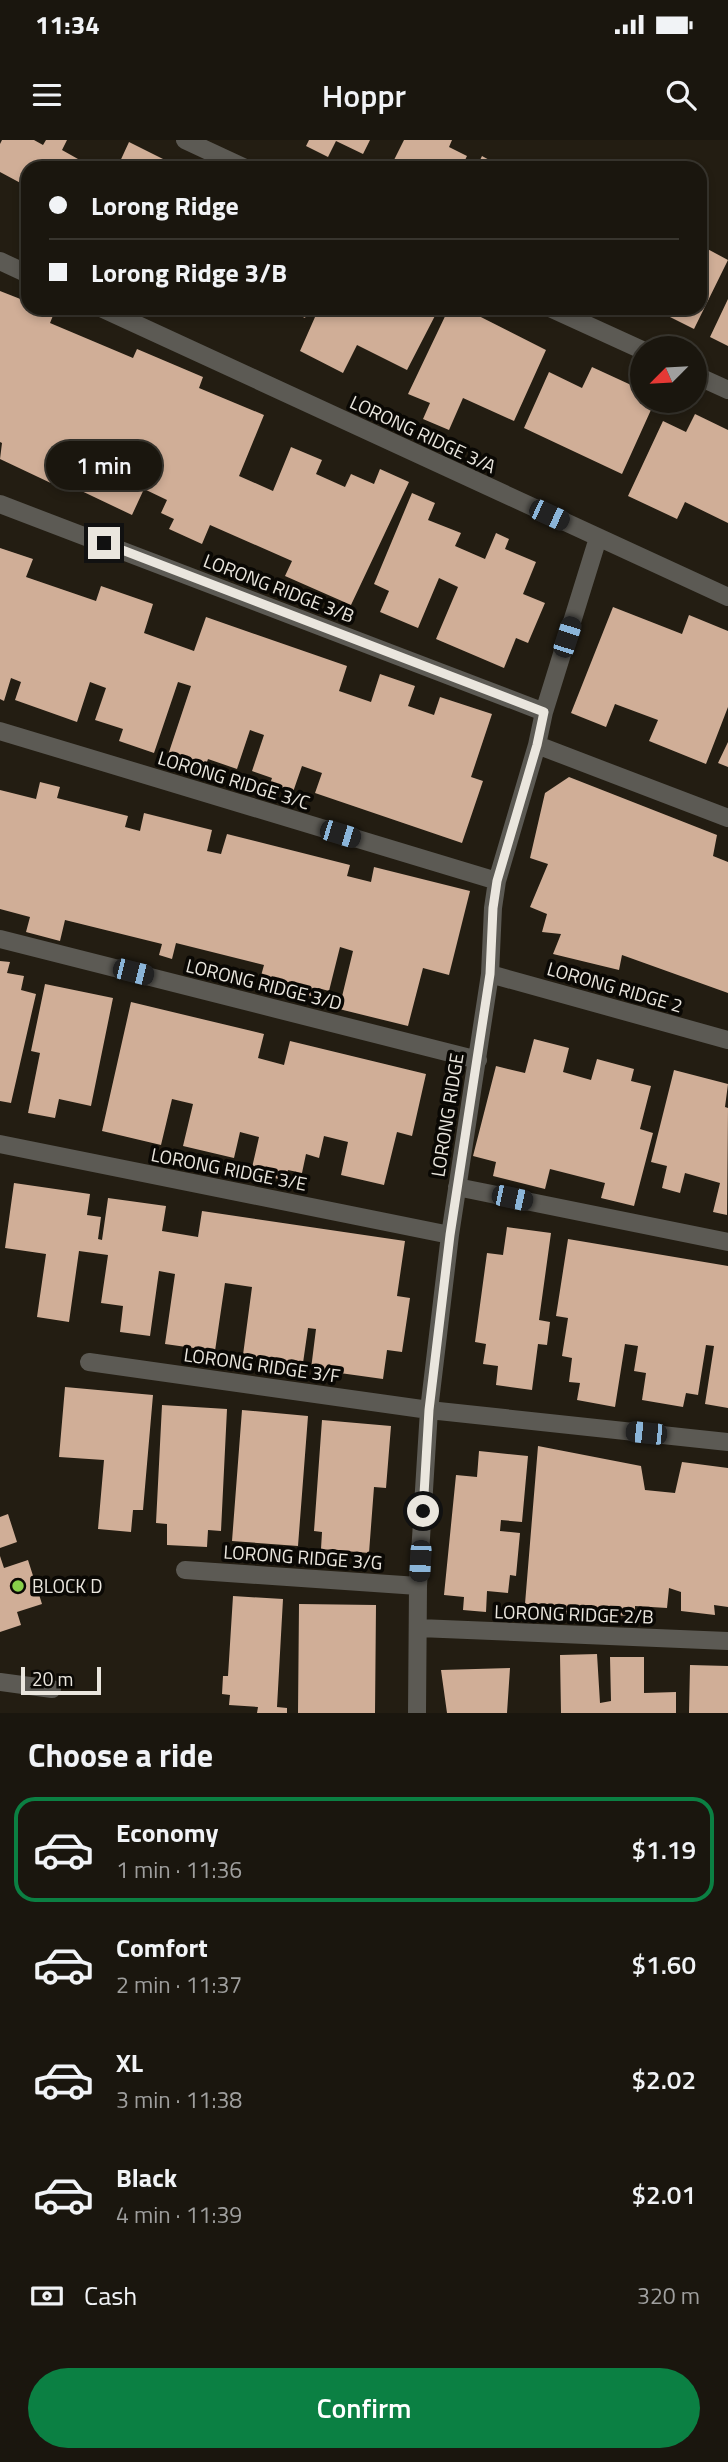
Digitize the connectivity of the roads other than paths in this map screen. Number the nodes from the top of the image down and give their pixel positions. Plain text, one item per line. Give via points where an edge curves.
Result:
1 (185, 140) edge
2 (231, 161) edge
3 (0, 261) edge
4 (21, 271) edge
5 (116, 315) edge
6 (565, 315) edge
7 (630, 345) edge
8 (707, 380) edge
9 (728, 390) edge
10 (0, 503) edge
11 (598, 538) junction
12 (728, 597) edge
13 (544, 712) junction
14 (0, 731) edge
15 (537, 745) junction
16 (728, 818) edge
17 (497, 881) junction
18 (0, 939) edge
19 (490, 974) junction
20 (728, 1040) edge
21 (478, 1060) junction
22 (1, 1144) edge
23 (457, 1186) junction
24 (450, 1235) junction
25 (728, 1242) edge
26 (89, 1362) dead end
27 (429, 1410) junction
28 (728, 1442) edge
29 (185, 1570) dead end
30 (418, 1586) junction
31 (418, 1628) junction
32 (728, 1641) edge
33 (0, 1682) edge
34 (52, 1689) dead end
35 (417, 1713) edge

1 - 2 street
3 - 4 street
5 - 11 street, LORONG RIDGE 3/A
6 - 7 street
8 - 9 street
10 - 13 street, LORONG RIDGE 3/B
11 - 12 street, LORONG RIDGE 3/A
11 - 13 street, LORONG RIDGE
13 - 15 street, LORONG RIDGE
14 - 17 street, LORONG RIDGE 3/C
15 - 16 street
15 - 17 street, LORONG RIDGE
17 - 19 street, LORONG RIDGE
18 - 21 street, LORONG RIDGE 3/D
19 - 20 street, LORONG RIDGE 2
19 - 21 street, LORONG RIDGE
21 - 23 street, LORONG RIDGE
22 - 24 street, LORONG RIDGE 3/E
23 - 24 street, LORONG RIDGE
23 - 25 street
24 - 27 street, LORONG RIDGE
26 - 27 street, LORONG RIDGE 3/F
27 - 28 street, LORONG RIDGE 3/F
27 - 30 street, LORONG RIDGE
29 - 30 street, LORONG RIDGE 3/G
30 - 31 street, LORONG RIDGE
31 - 32 street, LORONG RIDGE 2/B
31 - 35 street, LORONG RIDGE
33 - 34 street

